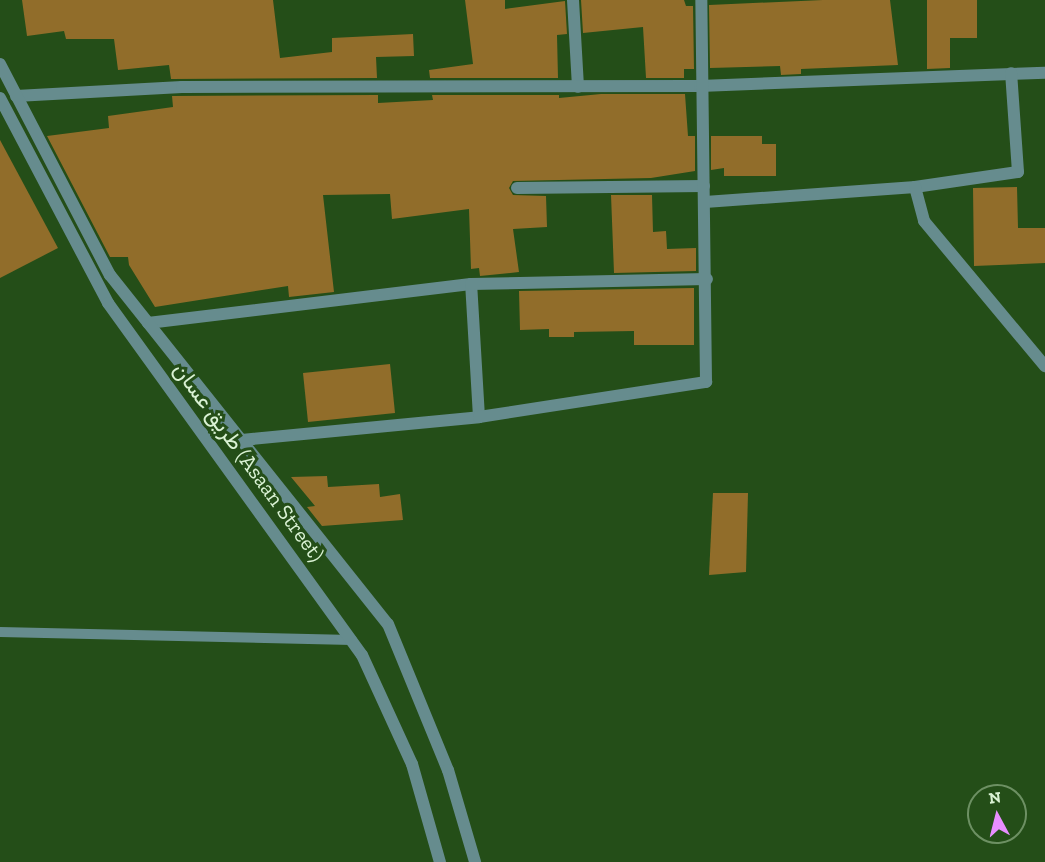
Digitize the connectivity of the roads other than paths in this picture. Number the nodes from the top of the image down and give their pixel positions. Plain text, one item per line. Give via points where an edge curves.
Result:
1 (573, 0) edge
2 (701, 0) edge
3 (0, 64) edge
4 (1011, 73) junction
5 (1045, 73) edge
6 (700, 86) junction
7 (578, 87) junction
8 (16, 96) junction
9 (0, 98) edge
10 (704, 186) junction
11 (915, 187) junction
12 (517, 188) dead end
13 (705, 202) junction
14 (707, 279) junction
15 (471, 284) junction
16 (148, 323) junction
17 (1045, 366) edge
18 (478, 417) junction
19 (242, 440) junction
20 (0, 632) edge
21 (352, 640) junction
22 (440, 862) edge
23 (475, 862) edge

1 - 7 street
2 - 6 street
3 - 8 street
4 - 5 street
4 - 6 street
4 - 11 street via 1018,172
6 - 7 street
6 - 10 street
7 - 8 street via 182,87
8 - 16 street via 110,275
9 - 21 street, طريق عسان (Asaan Street) via 108,303
10 - 12 street
10 - 13 street
11 - 13 street
11 - 17 street via 924,221
13 - 14 street
14 - 15 street
14 - 18 street via 706,382
15 - 16 street
15 - 18 street
16 - 19 street
18 - 19 street
19 - 23 street via 388,624 448,770
20 - 21 lane
21 - 22 street, طريق عسان (Asaan Street) via 412,764

